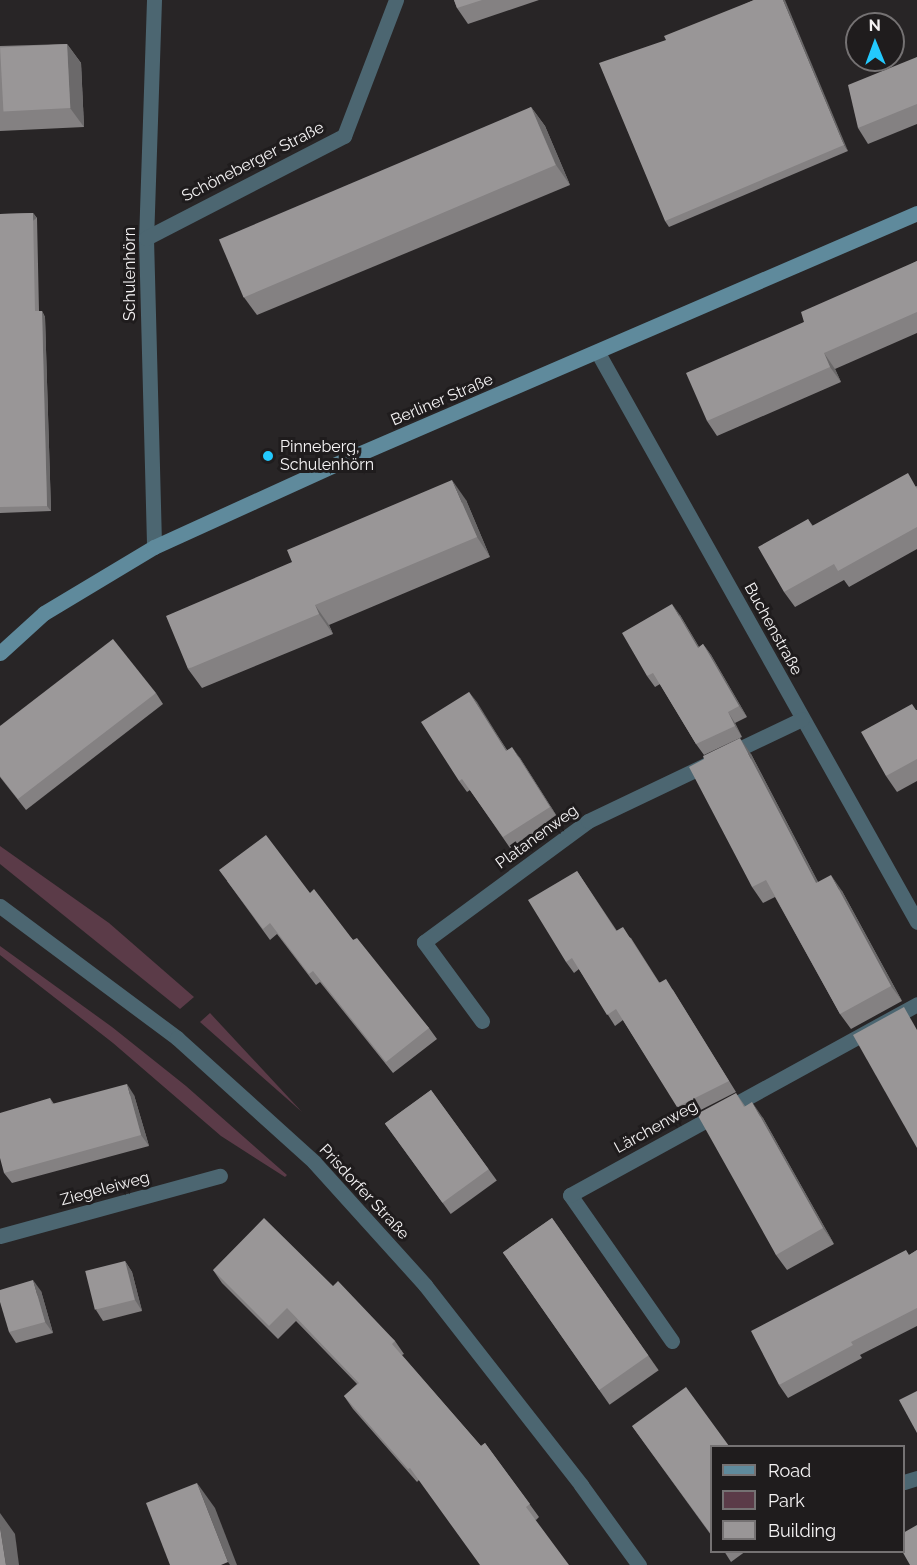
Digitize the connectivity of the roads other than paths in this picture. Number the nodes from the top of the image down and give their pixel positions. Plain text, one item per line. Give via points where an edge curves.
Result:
1 (154, 0) edge
2 (396, 0) edge
3 (917, 213) edge
4 (146, 238) junction
5 (598, 353) junction
6 (154, 547) junction
7 (0, 653) edge
8 (802, 719) junction
9 (0, 906) edge
10 (917, 922) edge
11 (917, 1004) edge
12 (482, 1021) dead end
13 (220, 1176) dead end
14 (0, 1236) edge
15 (672, 1341) dead end
16 (639, 1565) edge

1 - 4 street, Schulenhörn
2 - 4 street, Schöneberger Straße via 344,136
3 - 5 main road, Berliner Straße
4 - 6 street, Schulenhörn
5 - 6 main road, Berliner Straße via 347,459
5 - 8 street, Buchenstraße
6 - 7 main road, Berliner Straße via 44,613
8 - 10 street, Buchenstraße
8 - 12 street, Platanenweg via 588,821 424,942
9 - 16 street, Prisdorfer Straße via 177,1038 314,1162 425,1285
11 - 15 street, Lärchenweg via 570,1195
13 - 14 street, Ziegeleiweg

